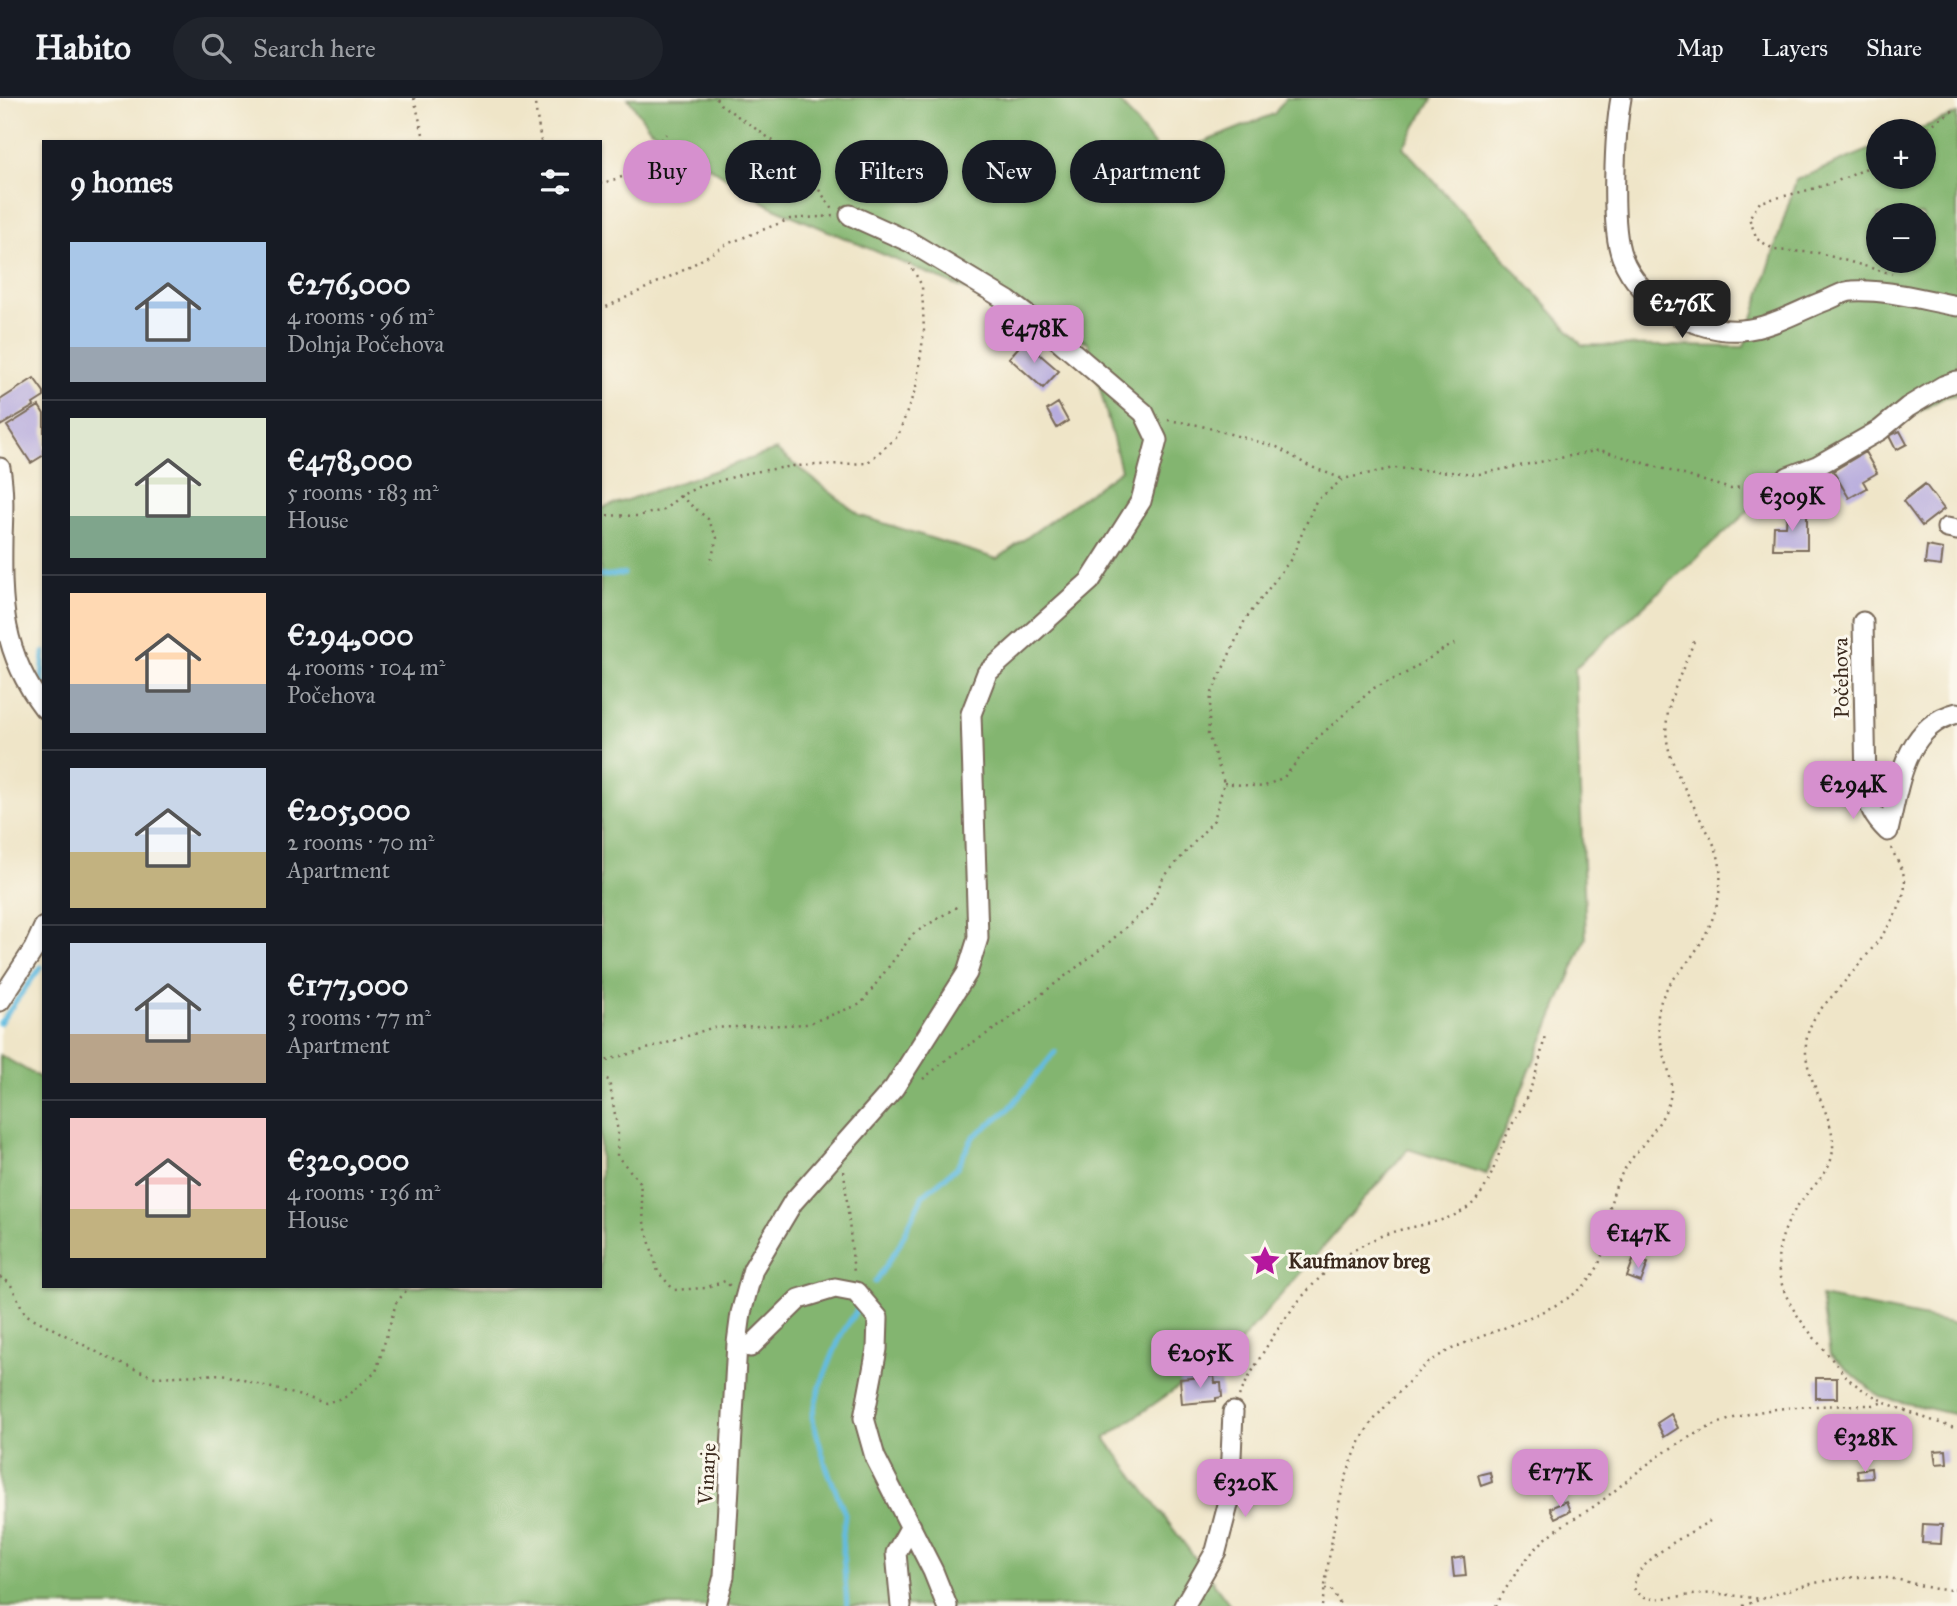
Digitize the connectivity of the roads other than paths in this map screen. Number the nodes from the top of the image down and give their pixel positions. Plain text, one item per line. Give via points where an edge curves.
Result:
1 (1621, 98) edge
2 (844, 215) road end
3 (1957, 306) edge
4 (1957, 381) edge
5 (0, 468) edge
6 (1787, 477) road end
7 (1863, 622) dead end
8 (42, 705) edge
9 (1957, 713) edge
10 (42, 931) edge
11 (0, 1001) edge
12 (737, 1343) junction
13 (1233, 1412) road end
14 (911, 1526) junction
15 (716, 1606) edge
16 (901, 1606) edge
17 (947, 1606) edge
18 (1184, 1606) edge

1 - 3 street via 1616,228 1622,258 1642,287 1685,320 1741,331 1850,291
2 - 12 street, Vinarje via 910,242 1008,301 1144,413 1157,440 1142,501 1090,581 986,673 971,714 978,938 967,973 894,1088 793,1202 753,1269
4 - 6 street via 1817,466
5 - 8 street via 4,487 3,613 21,670
7 - 9 street, Počehova via 1866,787 1870,809 1888,831 1909,751 1930,724
10 - 11 street
12 - 14 street via 750,1347 800,1299 835,1287 856,1292 878,1318 864,1418 875,1457
12 - 15 street, Vinarje via 724,1576
13 - 18 street via 1228,1500 1216,1551
14 - 16 street via 896,1553
14 - 17 street

